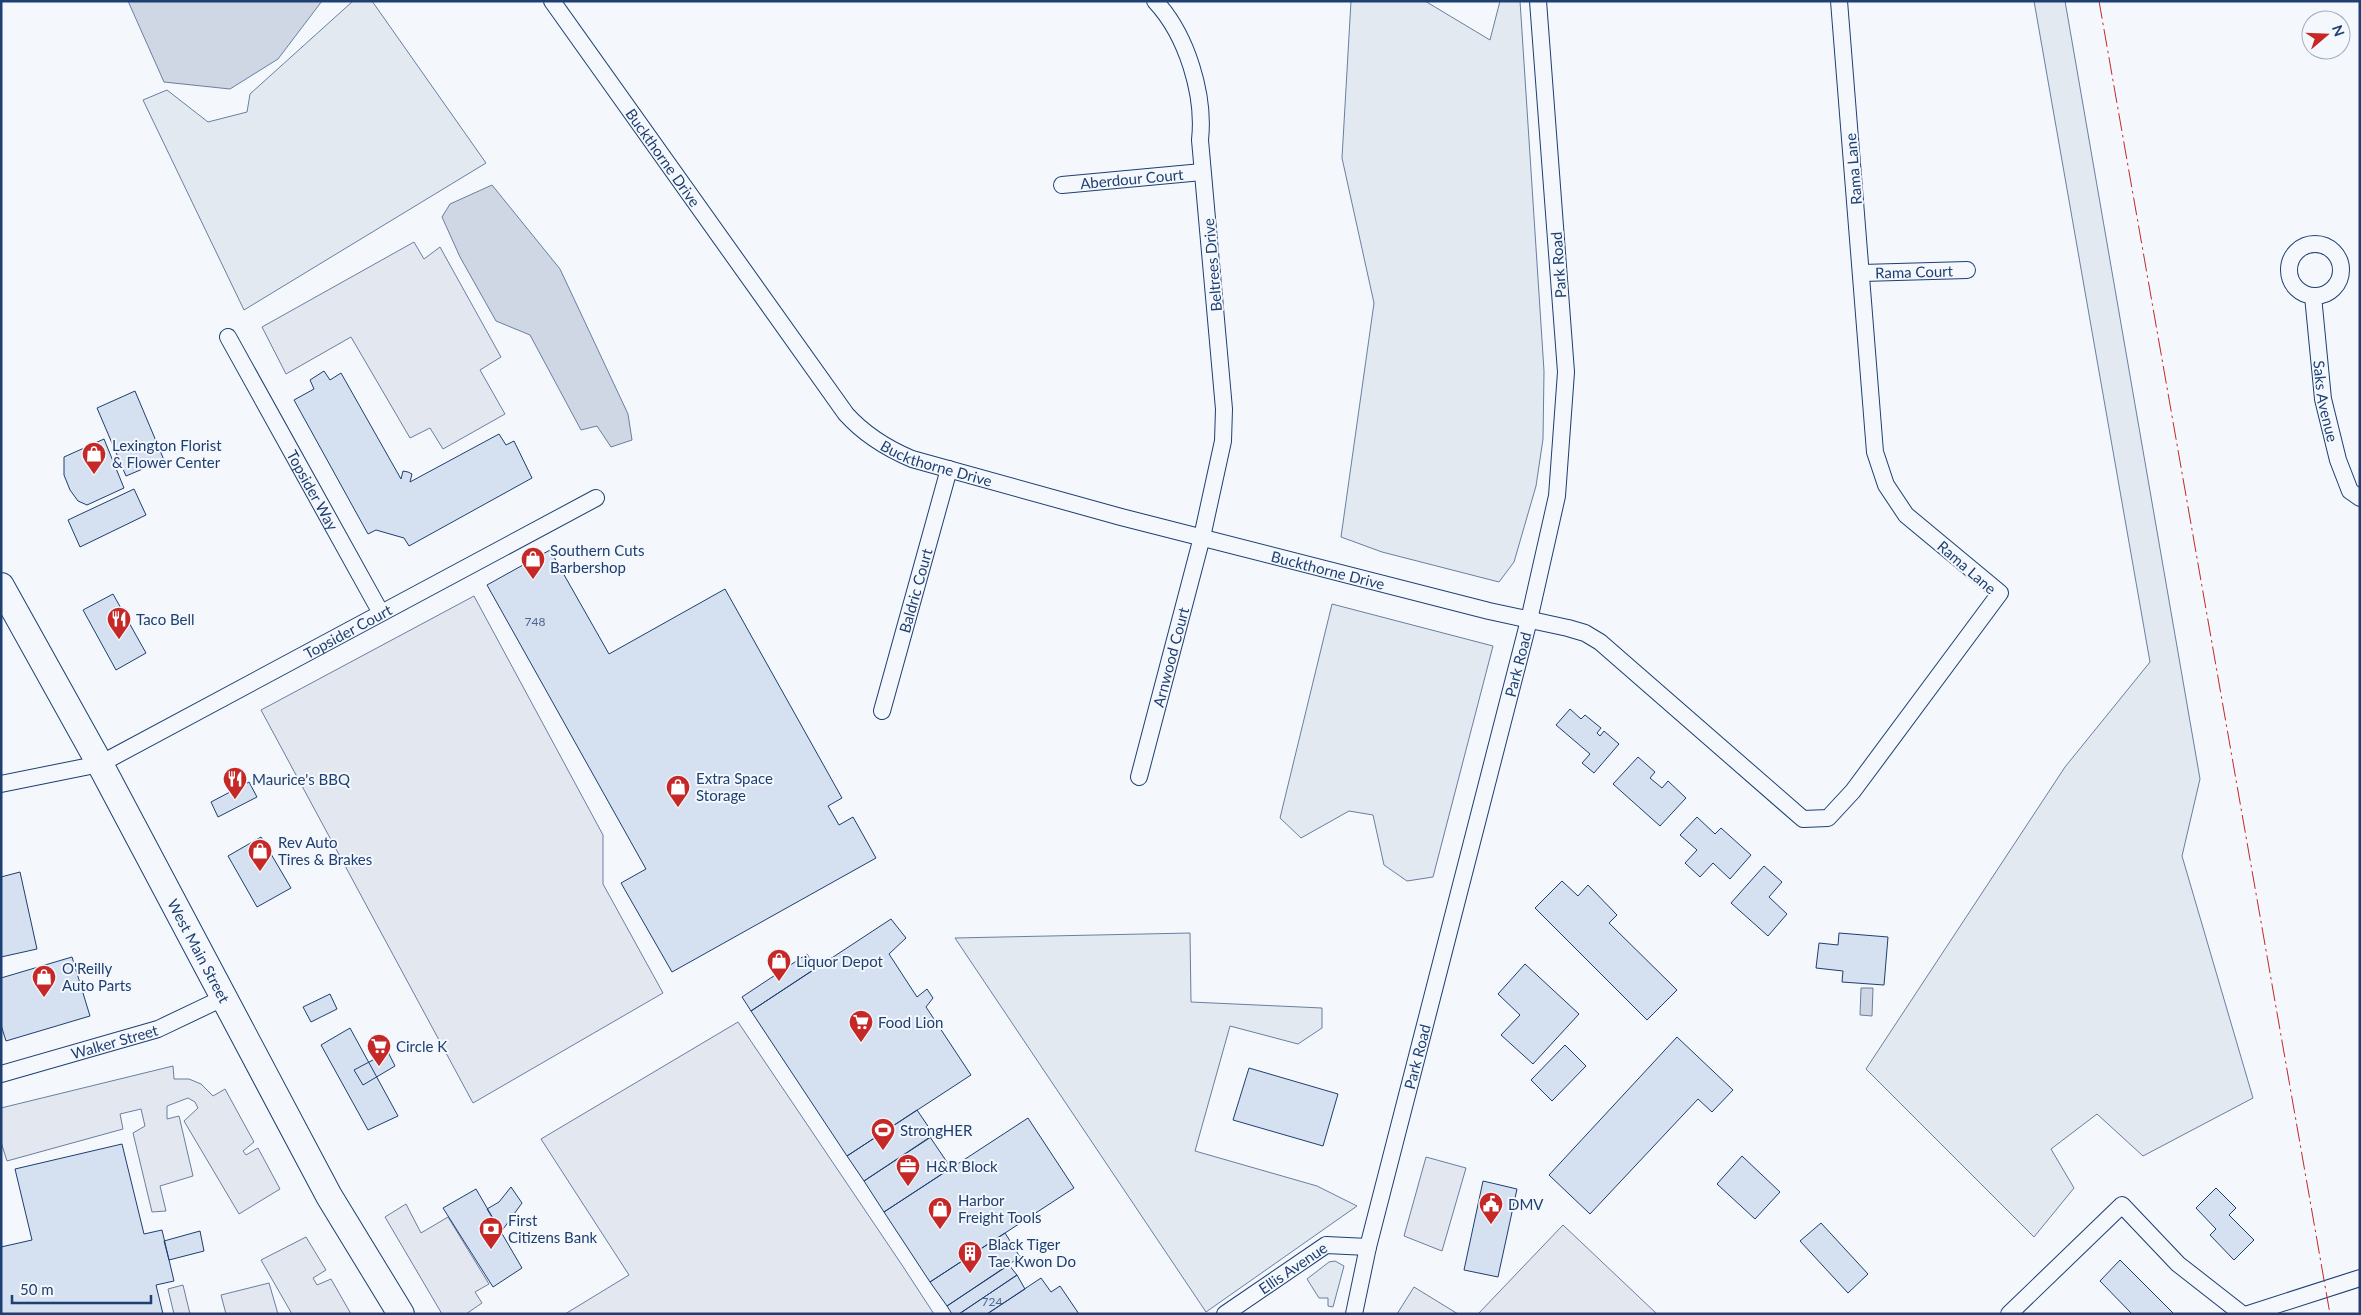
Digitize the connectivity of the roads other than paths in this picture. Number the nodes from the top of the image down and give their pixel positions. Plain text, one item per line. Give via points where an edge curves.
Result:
1 (552, 1) edge
2 (1155, 1) edge
3 (1538, 1) edge
4 (1838, 1) edge
5 (1202, 172) junction
6 (1062, 185) dead end
7 (1967, 270) dead end
8 (1862, 274) junction
9 (2313, 296) dead end
10 (228, 338) dead end
11 (949, 469) junction
12 (596, 498) dead end
13 (2360, 498) edge
14 (1202, 537) junction
15 (1, 586) edge
16 (381, 613) junction
17 (1529, 620) junction
18 (882, 711) dead end
19 (100, 764) junction
20 (1139, 777) dead end
21 (1, 784) edge
22 (223, 998) junction
23 (1, 1074) edge
24 (1368, 1247) junction
25 (2360, 1278) edge
26 (401, 1314) edge
27 (1225, 1314) edge
28 (1354, 1314) edge
29 (2009, 1314) edge
30 (2242, 1314) edge
31 (2248, 1314) edge

1 - 11 street, Buckthorne Drive via 846,414 858,427 893,451
2 - 5 street, Beltrees Drive via 1175,28 1187,56 1202,123
3 - 17 street, Park Road via 1566,372 1557,496
4 - 8 street, Rama Lane
5 - 6 street, Aberdour Court
5 - 14 street, Beltrees Drive via 1224,409 1223,441
7 - 8 street, Rama Court
8 - 17 street, Rama Lane via 1875,452 1886,485 1906,514 2000,594 1853,791 1828,818 1803,818 1600,642 1585,633
9 - 13 street, Saks Avenue via 2323,399 2338,460 2350,491
10 - 16 street, Topsider Way
11 - 14 street, Buckthorne Drive
11 - 18 street, Baldric Court
12 - 16 street, Topsider Court
14 - 17 street, Buckthorne Drive
14 - 20 street, Arnwood Court
15 - 19 main road, West Main Street
16 - 19 street, Topsider Court
17 - 24 street, Park Road
19 - 21 street, Topsider Court
19 - 22 main road, West Main Street
22 - 23 street, Walker Street via 158,1029
22 - 26 main road, West Main Street via 329,1196
24 - 27 street, Ellis Avenue via 1326,1245
24 - 28 street, Park Road
25 - 31 street
29 - 30 street via 2122,1205 2178,1264

